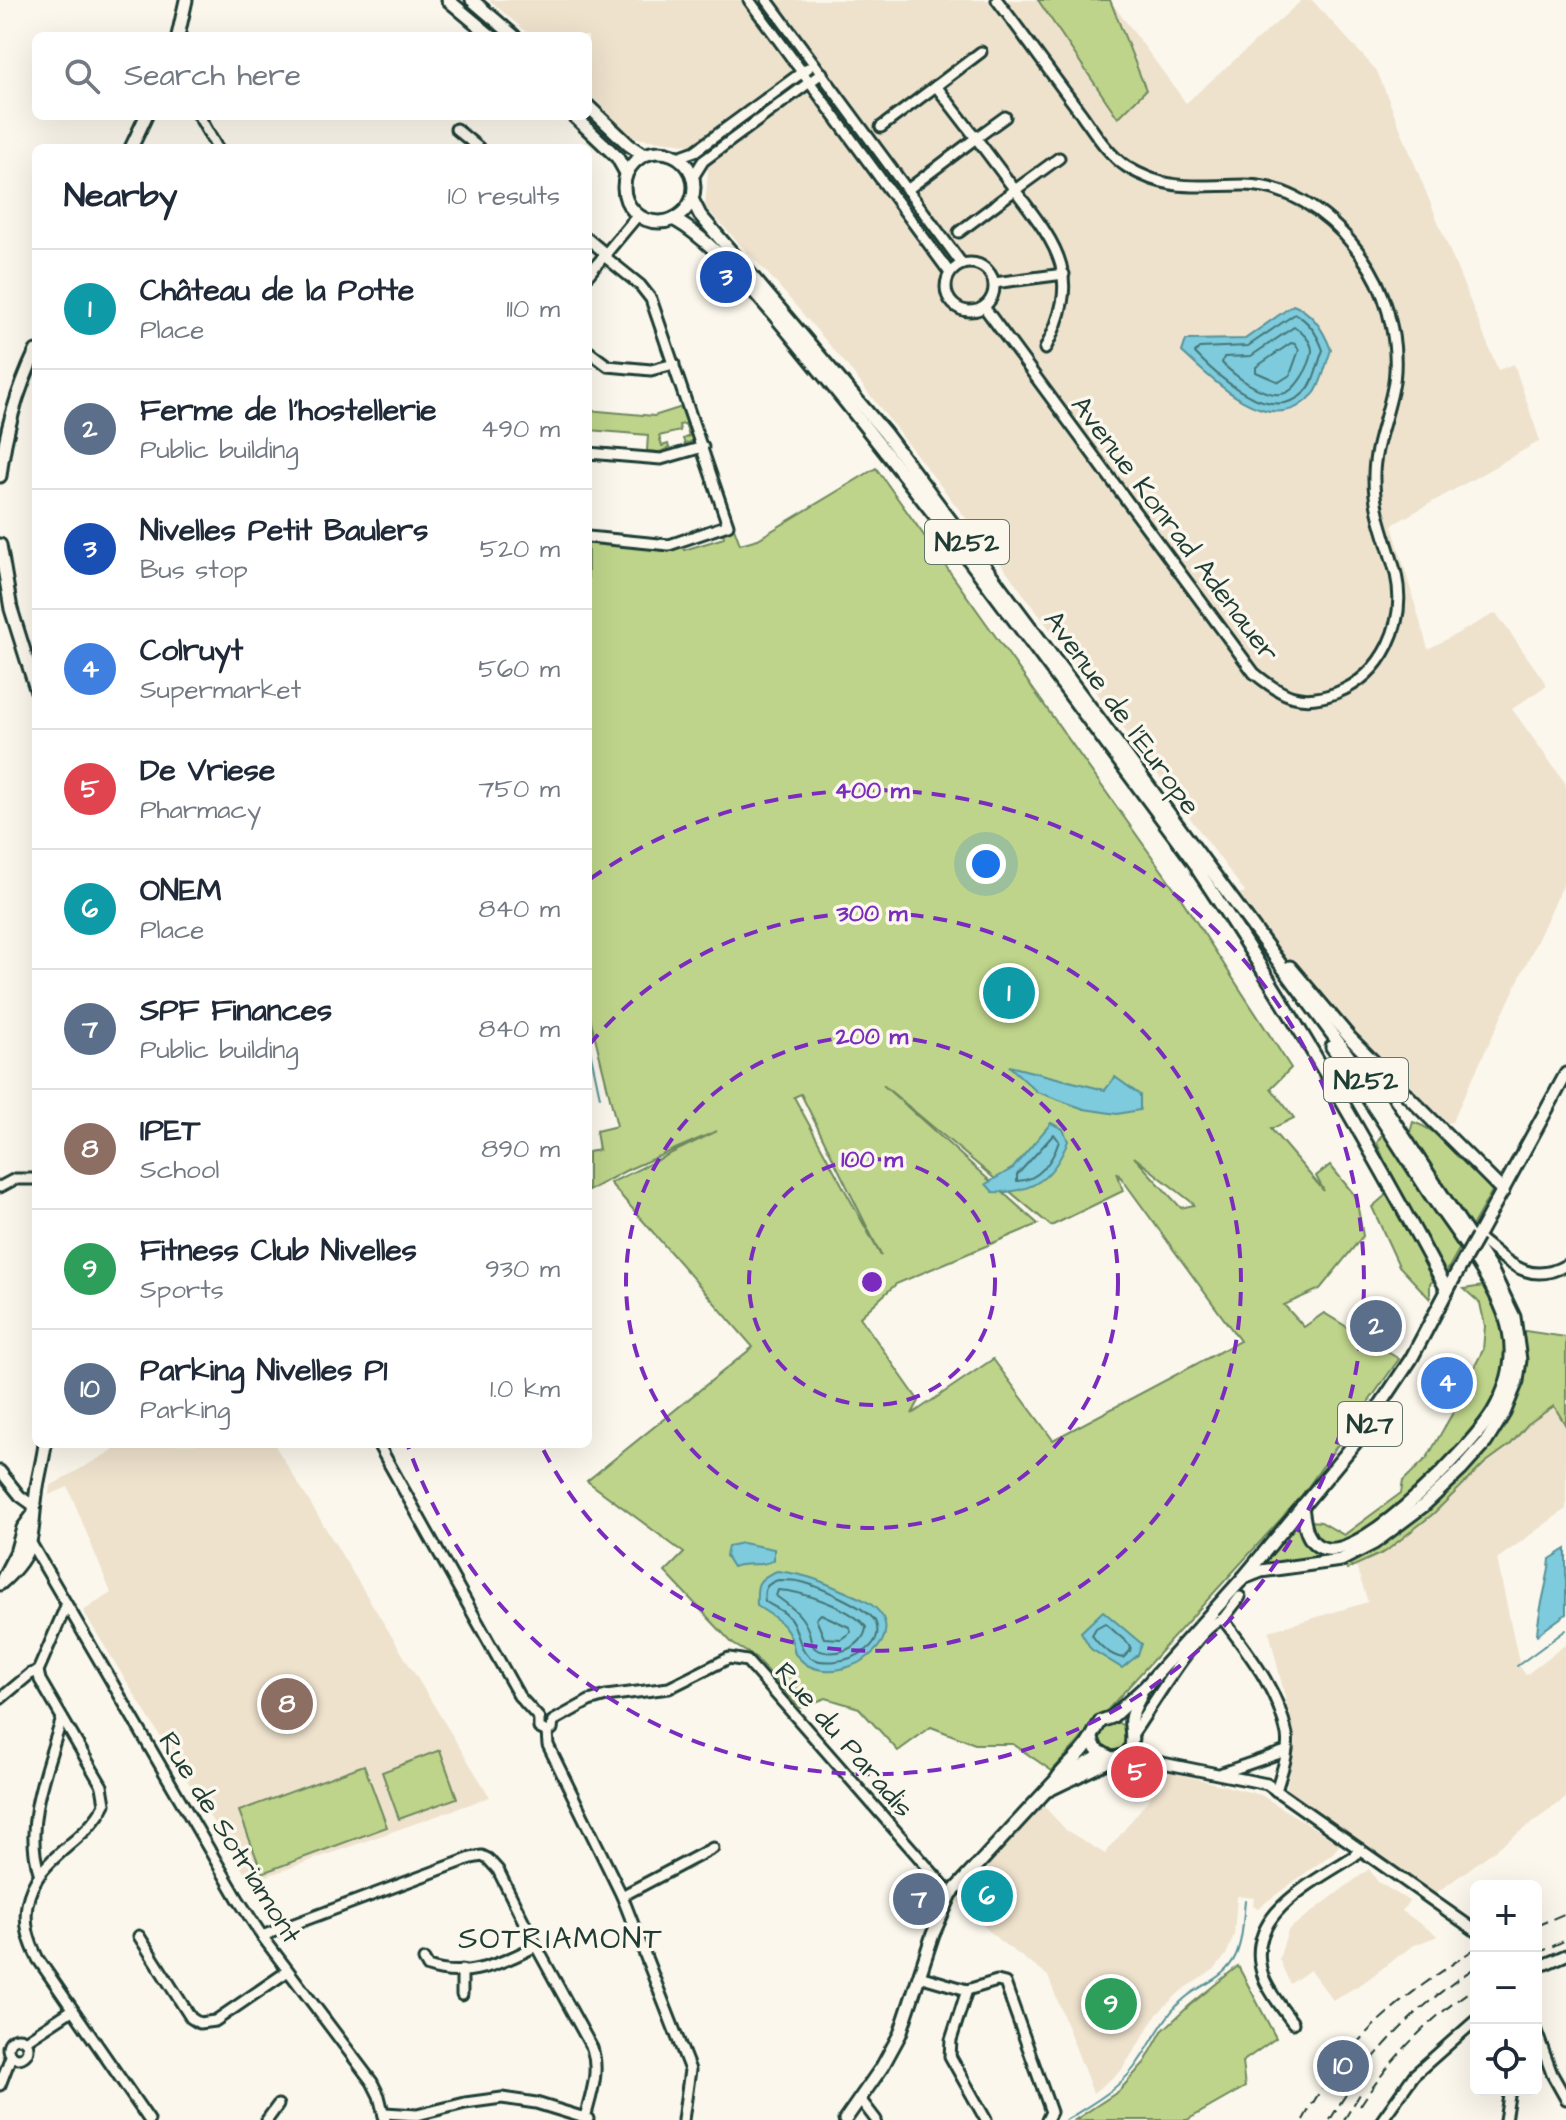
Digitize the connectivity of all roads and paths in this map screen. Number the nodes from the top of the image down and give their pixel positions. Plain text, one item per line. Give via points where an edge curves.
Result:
1 (186, 0) edge
2 (448, 0) edge
3 (472, 0) edge
4 (749, 0) edge
5 (767, 0) edge
6 (997, 0) edge
7 (179, 32) edge
8 (486, 32) edge
9 (509, 32) edge
10 (981, 52) dead end
11 (814, 63) junction
12 (803, 71) junction
13 (822, 73) junction
14 (811, 82) junction
15 (936, 86) junction
16 (592, 110) edge
17 (1005, 117) dead end
18 (144, 120) edge
19 (201, 120) edge
20 (578, 120) edge
21 (881, 127) dead end
22 (456, 129) dead end
23 (976, 138) junction
24 (133, 144) edge
25 (215, 144) edge
26 (474, 144) edge
27 (644, 155) junction
28 (678, 157) junction
29 (1059, 158) dead end
30 (626, 173) junction
31 (693, 177) junction
32 (907, 190) junction
33 (1015, 190) junction
34 (692, 199) junction
35 (638, 215) junction
36 (673, 219) junction
37 (959, 232) dead end
38 (592, 243) edge
39 (605, 255) junction
40 (962, 264) junction
41 (592, 270) edge
42 (950, 273) junction
43 (1064, 274) junction
44 (994, 283) junction
45 (984, 307) junction
46 (1045, 349) dead end
47 (592, 354) edge
48 (32, 360) edge
49 (674, 364) junction
50 (703, 447) junction
51 (592, 453) edge
52 (0, 476) edge
53 (592, 537) edge
54 (0, 545) edge
55 (1, 562) edge
56 (32, 676) edge
57 (1173, 833) junction
58 (1229, 897) junction
59 (1566, 1074) edge
60 (32, 1179) edge
61 (0, 1187) edge
62 (1503, 1191) junction
63 (1477, 1237) junction
64 (1566, 1265) edge
65 (1487, 1272) junction
66 (1447, 1290) junction
67 (44, 1448) edge
68 (380, 1448) edge
69 (0, 1471) edge
70 (1302, 1506) junction
71 (33, 1511) junction
72 (26, 1537) junction
73 (20, 1555) junction
74 (45, 1571) junction
75 (1243, 1578) junction
76 (1, 1583) edge
77 (1227, 1595) junction
78 (66, 1606) junction
79 (1223, 1619) junction
80 (38, 1671) junction
81 (1146, 1686) junction
82 (0, 1699) edge
83 (1112, 1717) junction
84 (62, 1718) junction
85 (539, 1718) junction
86 (553, 1721) junction
87 (1132, 1729) junction
88 (547, 1732) junction
89 (1092, 1739) junction
90 (1133, 1745) junction
91 (1286, 1751) junction
92 (1102, 1755) junction
93 (1117, 1758) junction
94 (1148, 1760) junction
95 (1221, 1773) junction
96 (1056, 1780) junction
97 (1276, 1791) junction
98 (1043, 1794) junction
99 (713, 1848) dead end
100 (1360, 1849) junction
101 (39, 1872) junction
102 (951, 1894) junction
103 (622, 1896) junction
104 (1470, 1927) edge
105 (139, 1936) dead end
106 (262, 1936) junction
107 (536, 1946) junction
108 (1566, 1955) edge
109 (424, 1960) dead end
110 (1542, 1965) edge
111 (462, 1970) junction
112 (288, 1971) junction
113 (919, 1976) junction
114 (967, 1990) junction
115 (462, 1995) dead end
116 (72, 2010) junction
117 (1293, 2023) dead end
118 (1471, 2024) edge
119 (1542, 2054) edge
120 (0, 2085) edge
121 (1509, 2096) edge
122 (860, 2099) junction
123 (1566, 2099) edge
124 (278, 2105) dead end
125 (385, 2116) edge
126 (415, 2118) edge
127 (588, 2119) edge
128 (149, 2120) edge
129 (267, 2120) edge
130 (683, 2120) edge
131 (845, 2120) edge
132 (876, 2120) edge
133 (986, 2120) edge
134 (1047, 2120) edge
135 (1382, 2120) edge
136 (1505, 2120) edge

1 - 7 main road
2 - 8 main road
3 - 9 main road
4 - 12 street
5 - 11 street
6 - 45 street, Avenue Konrad Adenauer via 1125,166 1188,188 1248,185 1301,199 1329,220 1371,270 1394,346 1394,387 1373,479 1397,577 1398,616 1380,661 1351,686 1309,699 1292,699 1254,673
10 - 15 street
11 - 12 street
11 - 13 street
12 - 14 street
12 - 28 street via 695,151
13 - 14 street
13 - 32 street
14 - 31 street via 703,161
14 - 42 street
15 - 21 street
15 - 23 street
16 - 27 main road
17 - 23 street
18 - 24 main road
19 - 25 street
20 - 30 main road via 617,157
22 - 26 street
23 - 32 street
23 - 33 street
27 - 28 main road via 662,152
27 - 30 main road
28 - 31 main road
29 - 33 street
30 - 35 main road via 627,203
31 - 34 main road
32 - 40 street
33 - 37 street
33 - 43 street via 1056,247
34 - 36 main road
34 - 58 main road, Avenue de l'Europe / N252 via 700,215 885,433
35 - 36 main road via 648,221
35 - 39 street
36 - 57 main road, Avenue de l'Europe / N252 via 736,272 868,429
38 - 39 street
39 - 41 street
39 - 49 street via 651,299
40 - 42 street
40 - 44 street via 984,267
42 - 45 street via 946,289 953,304 968,311
43 - 44 street
43 - 46 street via 1058,323
44 - 45 street
47 - 49 street via 608,366 651,370
48 - 52 main road via 11,414
49 - 50 street
50 - 51 street via 661,459
50 - 53 street via 728,525 669,545
54 - 55 main road
55 - 56 main road
57 - 65 main road, Avenue de l'Europe / N252 via 1336,1052
57 - 66 main road via 1319,1059
58 - 62 main road via 1350,1038
58 - 65 main road, Avenue de l'Europe / N252 via 1372,1088
59 - 62 main road, N27
60 - 61 street via 15,1179
62 - 63 main road, N27
63 - 64 street via 1534,1275 1551,1274
63 - 66 main road, N27, bridge
65 - 70 main road via 1506,1318 1511,1364 1507,1383 1474,1439 1409,1503 1342,1549 1314,1543 1306,1532
65 - 75 main road via 1514,1317 1520,1360 1504,1413 1486,1442 1423,1506 1374,1543 1341,1560
66 - 70 main road, N27 via 1372,1422
67 - 71 main road
68 - 85 street via 519,1696
69 - 71 street
70 - 75 main road, N27
71 - 72 main road
72 - 73 main road
72 - 74 street, Rue de Sotriamont
73 - 74 street, Rue de Sotriamont
73 - 76 main road via 12,1574
74 - 78 street, Rue de Sotriamont
75 - 77 main road, N27
77 - 79 street via 1240,1597
77 - 81 main road, N27
78 - 80 street
78 - 106 street, Rue de Sotriamont
79 - 87 street via 1200,1637
79 - 91 street via 1263,1672 1287,1737
80 - 82 street
80 - 84 street
81 - 83 main road, N27
81 - 87 main road, N27 via 1133,1712
83 - 87 main road via 1122,1718
83 - 89 main road, N27 via 1101,1721
84 - 101 street via 35,1823
84 - 101 street via 102,1786 105,1804
85 - 86 street
85 - 88 street via 539,1728
86 - 88 street
86 - 102 street, Rue du Paradis via 589,1701 669,1688 729,1658 747,1661
87 - 90 main road, N27
88 - 103 street via 548,1745
89 - 92 main road
89 - 96 main road, N27
90 - 93 main road
90 - 94 street
91 - 95 street
91 - 97 street
92 - 93 main road
92 - 96 main road, N27
93 - 94 street
93 - 98 street
94 - 95 street
95 - 97 street
96 - 98 main road, N27
97 - 100 street
98 - 102 main road, N27
99 - 103 street
100 - 104 street
100 - 117 street via 1281,1906 1264,1930 1260,1949 1265,1981
101 - 116 street via 26,1912 29,1942
102 - 113 main road, N27
103 - 130 street via 690,2070
105 - 112 street via 199,2023 215,2021
106 - 107 street via 482,1856 498,1870
106 - 112 street, Rue de Sotriamont
107 - 111 street via 491,1967
107 - 127 street via 596,2058
108 - 110 street
109 - 111 street via 435,1969
111 - 115 street
112 - 125 street, Rue de Sotriamont via 372,2082
113 - 114 street
113 - 122 main road, N27 via 900,2034
114 - 133 street via 949,2049
114 - 134 street via 997,1981 1009,1988 1051,2112
116 - 120 street via 25,2041 25,2056 11,2056
116 - 128 street
118 - 135 street via 1414,2075
119 - 123 street
121 - 136 street
122 - 131 main road, N27
122 - 132 street
124 - 129 street
125 - 126 street
126 - 127 street via 502,2098

